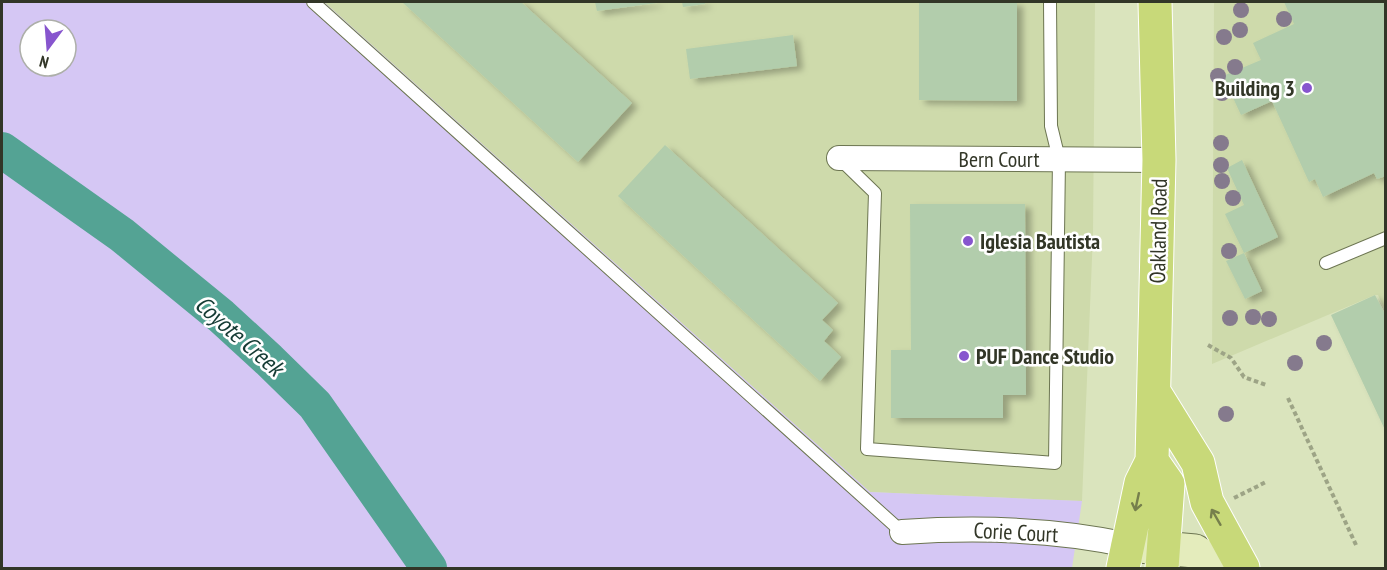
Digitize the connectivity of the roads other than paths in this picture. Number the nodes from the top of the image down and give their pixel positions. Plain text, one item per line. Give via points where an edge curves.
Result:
1 (313, 2) edge
2 (1050, 2) edge
3 (1155, 2) edge
4 (839, 158) joint
5 (1059, 159) junction
6 (1159, 160) junction
7 (1386, 238) edge
8 (1326, 263) dead end
9 (1154, 392) junction
10 (1152, 461) junction
11 (902, 532) joint
12 (1126, 557) edge
13 (1163, 558) edge
14 (1221, 568) edge
15 (1243, 568) edge

1 - 11 lane
2 - 5 lane via 1052,126
3 - 6 main road, Oakland Road
4 - 5 street, Bern Court
4 - 5 lane via 875,193 867,449 1055,463
5 - 6 street, Bern Court
6 - 9 main road, Oakland Road
7 - 8 lane
9 - 10 main road, Oakland Road
15 -> 9 main road via 1207,501 1198,463
10 -> 12 main road, Oakland Road via 1141,483
10 - 13 main road via 1168,484
11 - 12 street, Corie Court via 978,529 1088,536
12 - 13 street
13 - 14 street via 1195,551

